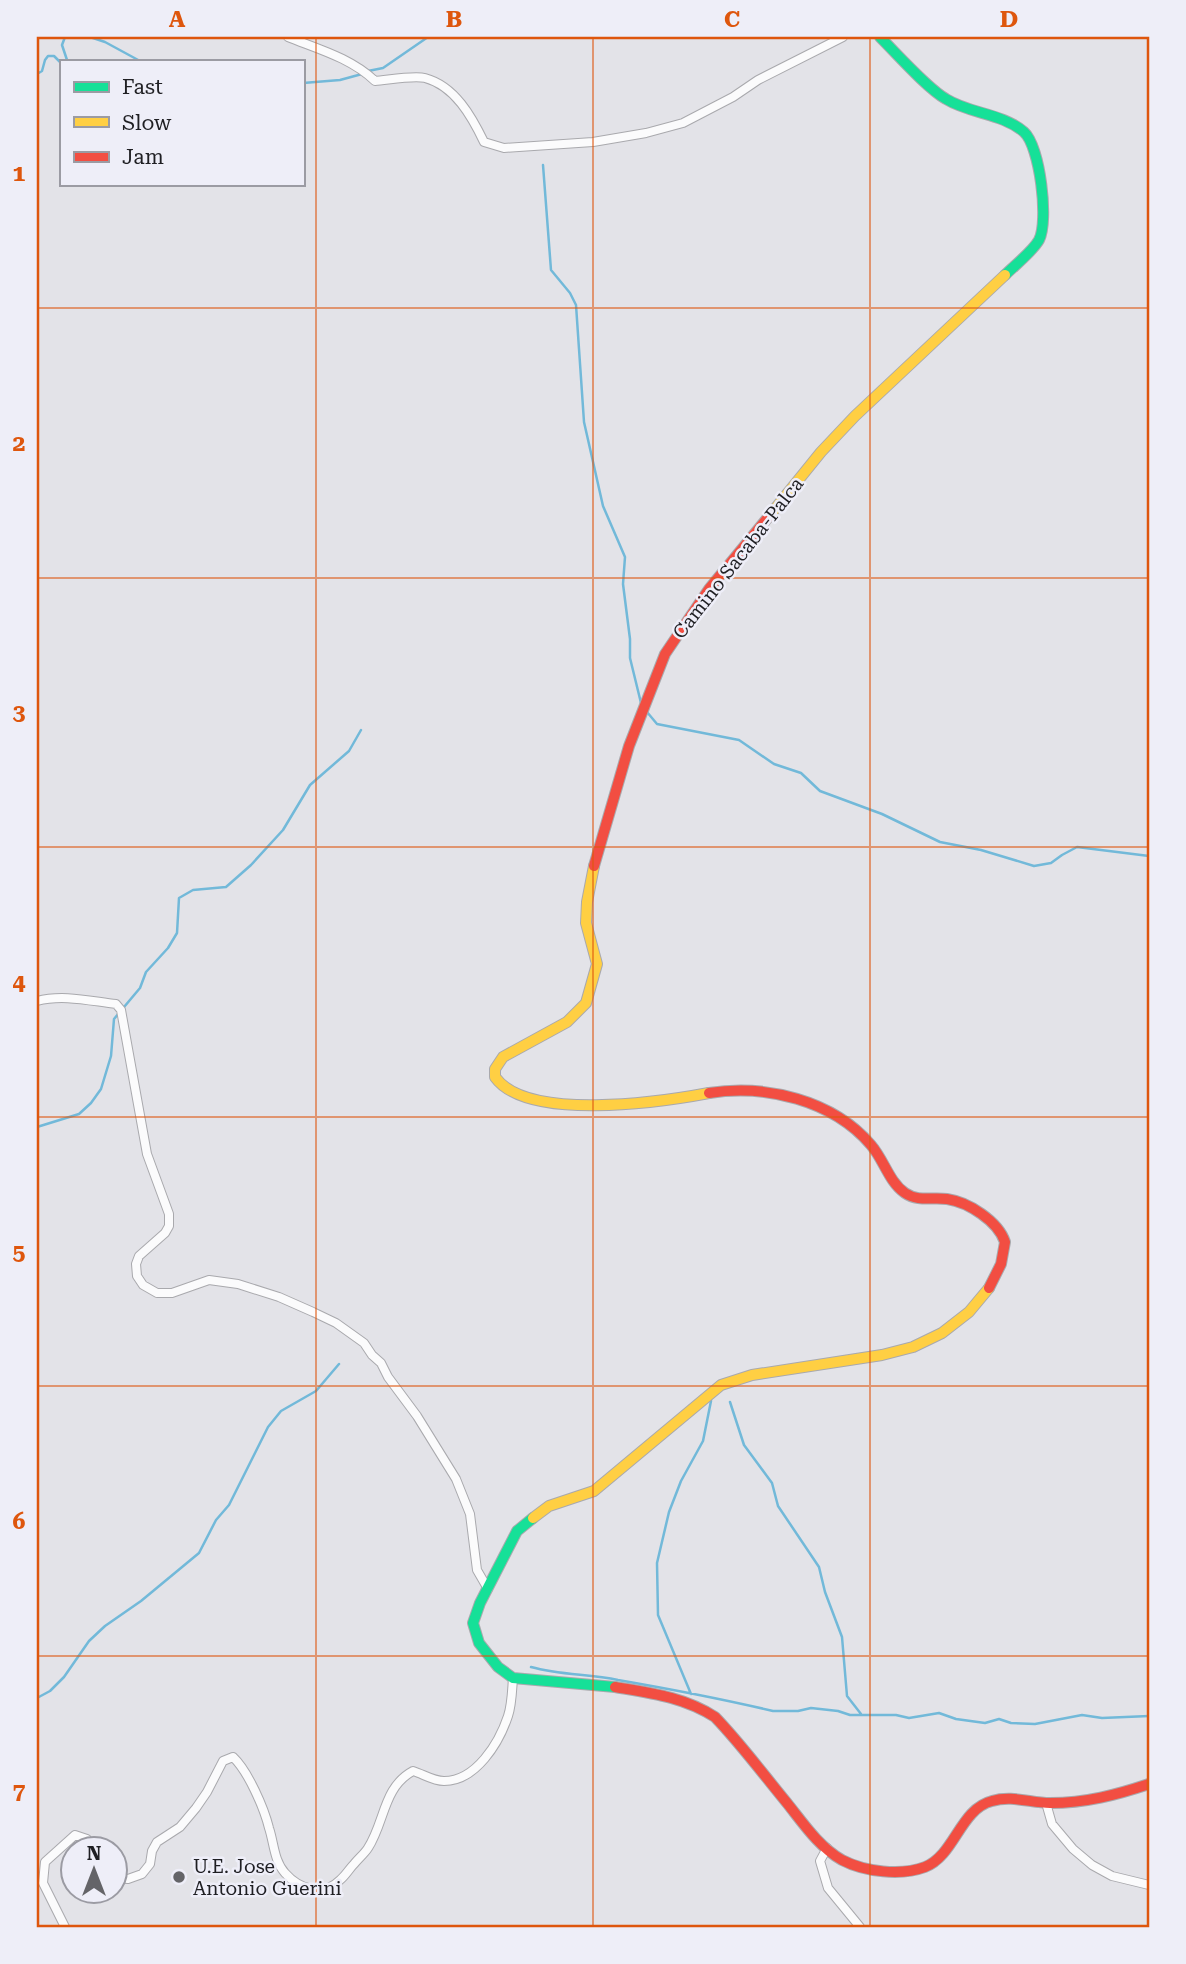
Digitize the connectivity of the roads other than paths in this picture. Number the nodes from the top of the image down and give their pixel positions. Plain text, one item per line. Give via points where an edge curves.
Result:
1 (288, 37) edge
2 (843, 37) edge
3 (880, 37) edge
4 (37, 1001) edge
5 (488, 1589) junction
6 (513, 1678) junction
7 (1149, 1784) edge
8 (1045, 1803) junction
9 (60, 1848) edge
10 (827, 1848) junction
11 (130, 1878) edge
12 (1149, 1885) edge
13 (65, 1927) edge
14 (860, 1927) edge

1 - 2 street via 340,57 375,80 424,78 442,87 470,113 484,142 504,148 593,142 683,122
3 - 5 street, Camino Sacaba-Palca via 943,98 1026,132 1042,191 1039,240 821,452 684,623 652,684 595,862 586,922 597,964 586,1003 568,1022 503,1057 495,1077 509,1091 552,1101 642,1103 752,1089 797,1099 856,1130 905,1194 915,1199 953,1200 992,1223 1006,1240 1002,1262 977,1304 953,1328 925,1344 888,1355 746,1375 721,1385 594,1491 549,1506 525,1523
4 - 5 street via 69,998 116,1004 121,1010 147,1154 169,1214 165,1233 139,1255 137,1276 143,1285 157,1293 172,1293 209,1280 238,1284 313,1311 364,1343 456,1479 470,1514 477,1570
5 - 6 street, Camino Sacaba-Palca via 475,1613 474,1633 488,1656
6 - 10 street via 600,1684 674,1697 700,1707 733,1736
6 - 11 street via 509,1714 484,1760 456,1780 441,1781 413,1771 405,1775 387,1801 369,1847 340,1881 327,1889 300,1887 284,1872 269,1826 233,1757 223,1761 207,1792 180,1827 157,1842 142,1874
7 - 8 street via 1108,1798
8 - 10 street via 1010,1798 990,1801 974,1811 941,1855 928,1866 909,1871 856,1865
8 - 12 street via 1052,1824 1092,1865 1112,1876
9 - 13 street via 45,1862 43,1883
10 - 14 street via 820,1861 828,1888

